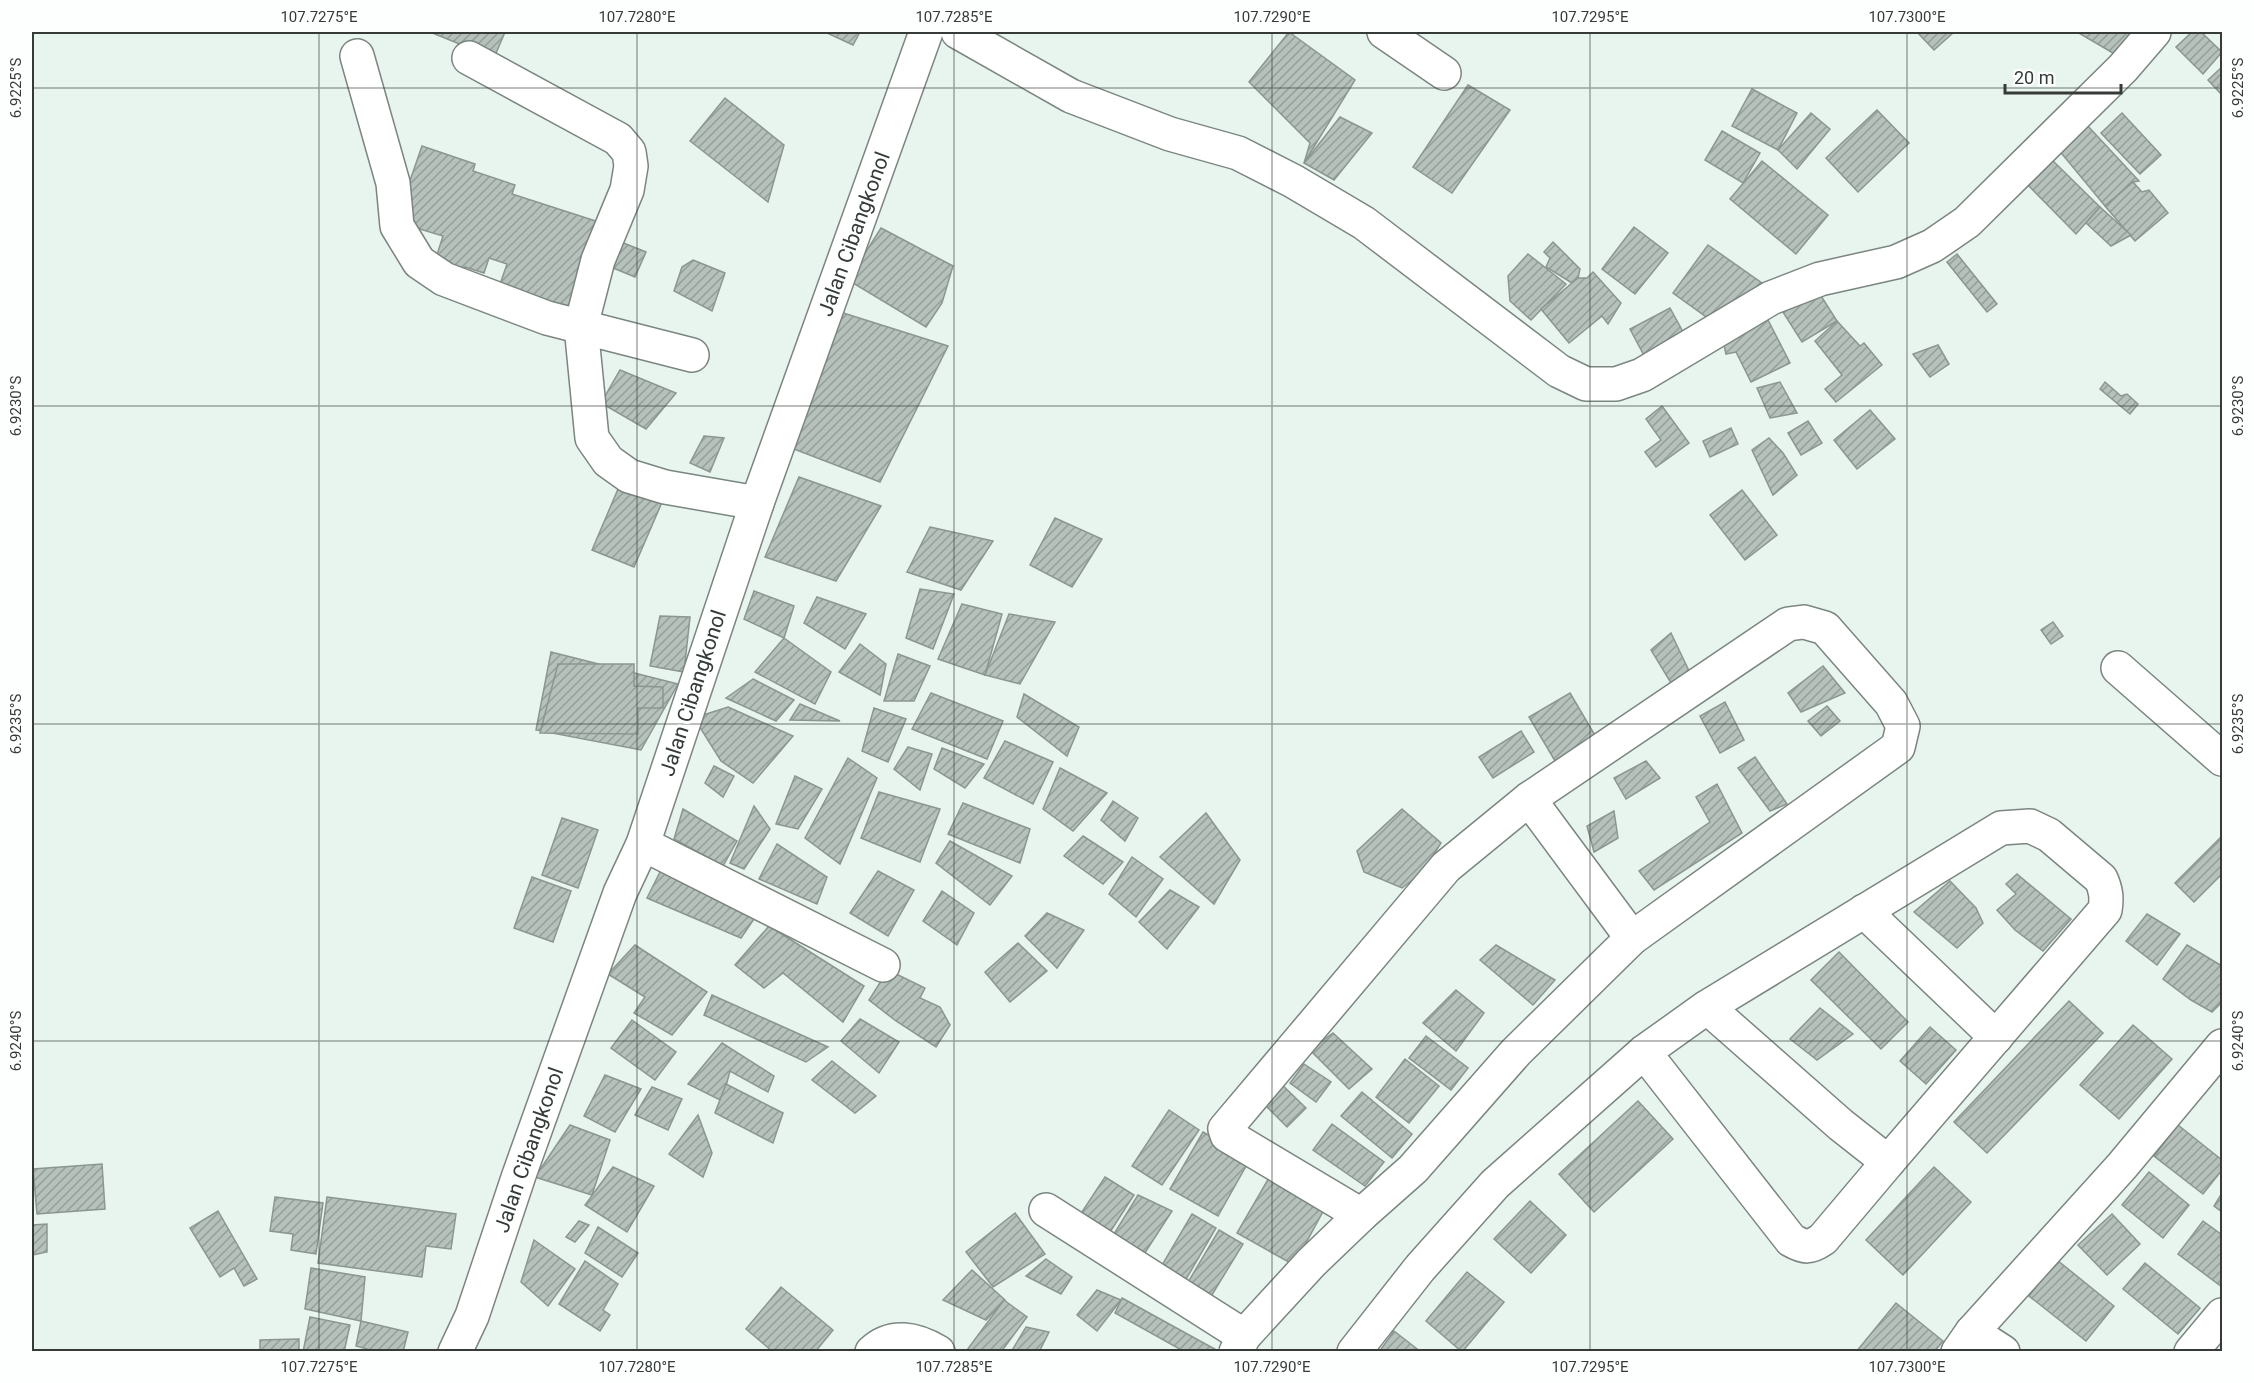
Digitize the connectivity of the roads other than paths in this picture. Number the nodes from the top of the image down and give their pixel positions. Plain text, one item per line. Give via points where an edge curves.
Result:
1 (926, 32) edge
2 (958, 32) edge
3 (1384, 32) edge
4 (2154, 32) edge
5 (357, 56) dead end
6 (469, 57) dead end
7 (1444, 73) dead end
8 (581, 326) junction
9 (692, 355) dead end
10 (757, 503) junction
11 (2118, 668) dead end
12 (2223, 759) edge
13 (1529, 799) junction
14 (643, 844) junction
15 (1864, 910) junction
16 (1632, 938) junction
17 (883, 964) dead end
18 (1707, 1006) junction
19 (1996, 1037) junction
20 (2223, 1046) edge
21 (1644, 1052) junction
22 (1888, 1162) junction
23 (1046, 1210) dead end
24 (1361, 1215) junction
25 (2223, 1315) edge
26 (1965, 1342) edge
27 (1240, 1344) edge
28 (455, 1352) edge
29 (872, 1352) edge
30 (938, 1352) edge
31 (1354, 1352) edge
32 (2003, 1352) edge
33 (2191, 1352) edge

1 - 10 street, Jalan Cibangkonol
2 - 4 street via 1071,96 1170,134 1238,153 1293,182 1364,223 1559,371 1586,384 1616,384 1642,375 1771,298 1820,279 1896,262 1932,246 1967,222 2123,68
3 - 7 street
5 - 8 street via 393,183 397,226 419,262 444,279 512,306
6 - 8 street via 618,139 629,152 627,190 598,260
8 - 9 street
8 - 10 street via 592,438 608,461 629,476 665,487
10 - 14 street, Jalan Cibangkonol
11 - 12 street
13 - 16 street
13 - 16 street via 1788,624 1804,622 1825,628 1891,703 1903,726 1898,747
13 - 24 street via 1446,867 1225,1129 1227,1135
14 - 17 street
14 - 28 street, Jalan Cibangkonol via 620,893 472,1316
15 - 18 street
15 - 19 street
15 - 19 street via 2001,828 2017,825 2031,826 2049,835 2101,879 2107,897 2105,910
16 - 24 street via 1516,1052 1413,1169
18 - 21 street
18 - 22 street
19 - 22 street
20 - 26 street
21 - 22 street via 1791,1240 1804,1247 1823,1239
21 - 31 street via 1495,1185 1420,1268
23 - 27 street
24 - 27 street via 1311,1263
25 - 33 street
26 - 32 street
29 - 30 street via 897,1339 922,1343

